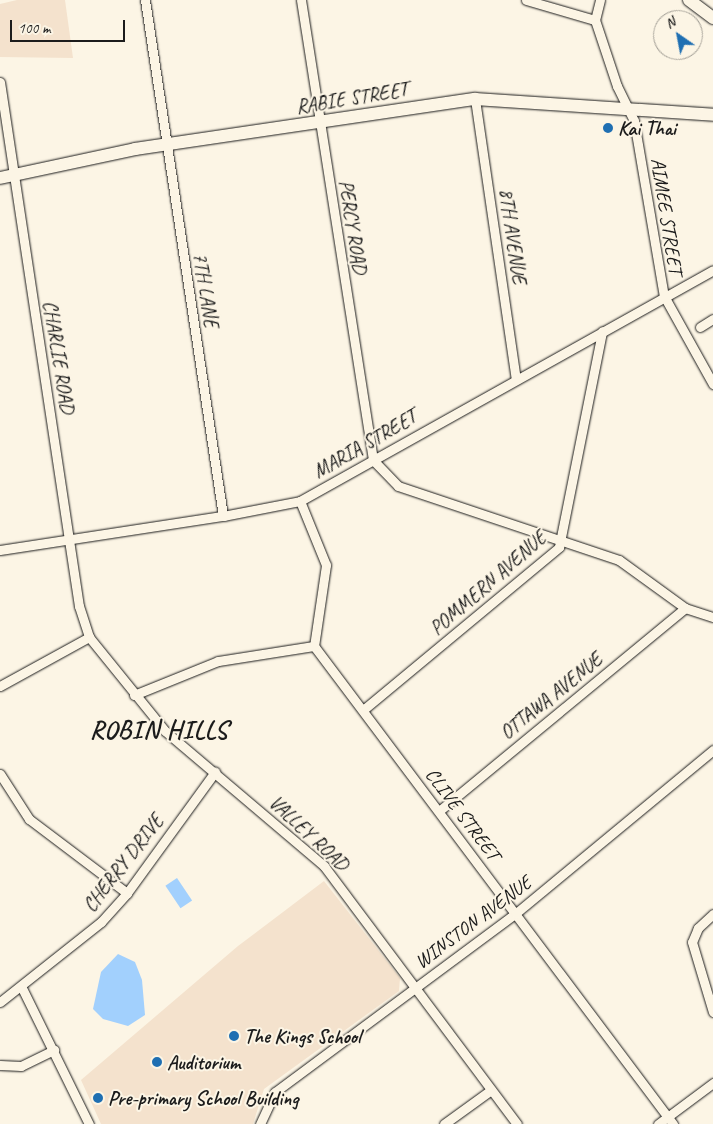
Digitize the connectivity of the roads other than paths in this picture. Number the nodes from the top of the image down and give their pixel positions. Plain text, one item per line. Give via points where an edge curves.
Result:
1 (144, 0) edge
2 (301, 0) edge
3 (526, 0) edge
4 (600, 0) edge
5 (689, 0) edge
6 (695, 0) edge
7 (713, 13) edge
8 (713, 18) edge
9 (595, 20) junction
10 (0, 82) edge
11 (475, 99) junction
12 (628, 108) junction
13 (713, 115) edge
14 (320, 122) junction
15 (166, 145) junction
16 (13, 176) junction
17 (0, 178) edge
18 (713, 270) edge
19 (664, 296) junction
20 (713, 318) edge
21 (700, 327) dead end
22 (602, 331) junction
23 (516, 379) junction
24 (713, 384) edge
25 (373, 460) junction
26 (300, 501) junction
27 (223, 516) junction
28 (69, 539) junction
29 (562, 542) junction
30 (0, 550) edge
31 (685, 608) junction
32 (713, 617) edge
33 (89, 636) junction
34 (314, 646) junction
35 (0, 686) edge
36 (134, 694) junction
37 (363, 710) junction
38 (713, 750) edge
39 (215, 772) junction
40 (0, 774) edge
41 (439, 810) junction
42 (126, 893) junction
43 (516, 913) junction
44 (713, 914) edge
45 (22, 988) junction
46 (415, 988) junction
47 (0, 1002) edge
48 (713, 1012) edge
49 (54, 1050) junction
50 (0, 1065) edge
51 (713, 1083) edge
52 (491, 1090) junction
53 (671, 1120) edge
54 (90, 1124) edge
55 (260, 1124) edge
56 (444, 1124) edge
57 (517, 1124) edge
58 (658, 1124) edge

1 - 15 street, 7TH LANE
2 - 14 street, PERCY ROAD
3 - 9 street
4 - 9 street
5 - 8 street
6 - 7 street
9 - 12 street, AIMEE STREET
10 - 16 street, CHARLIE ROAD
11 - 12 street, RABIE STREET
11 - 14 street, RABIE STREET
11 - 23 street, 8TH AVENUE
12 - 13 street, RABIE STREET
12 - 19 street, AIMEE STREET via 635,127
14 - 15 street, RABIE STREET
14 - 25 street, PERCY ROAD
15 - 16 street, RABIE STREET via 104,155
15 - 27 street, 7TH LANE
16 - 17 street, RABIE STREET
16 - 28 street, CHARLIE ROAD
18 - 19 street, MARIA STREET
19 - 22 street, MARIA STREET
19 - 24 street, AIMEE STREET
20 - 21 street
22 - 23 street, MARIA STREET
22 - 29 street, POMMERN AVENUE
23 - 25 street, MARIA STREET
25 - 26 street, MARIA STREET
25 - 29 street via 390,480 403,488
26 - 27 street, MARIA STREET
26 - 34 street via 326,565
27 - 28 street, MARIA STREET
28 - 30 street, MARIA STREET
28 - 33 street, CHARLIE ROAD via 79,606
29 - 31 street via 625,563
29 - 37 street, POMMERN AVENUE via 552,555
31 - 32 street
31 - 41 street, OTTAWA AVENUE
33 - 35 street
33 - 36 street, VALLEY ROAD
34 - 36 street via 218,661
34 - 37 street, CLIVE STREET
36 - 39 street, VALLEY ROAD via 165,731
37 - 41 street, CLIVE STREET
38 - 43 street, WINSTON AVENUE
39 - 42 street, CHERRY DRIVE
39 - 46 street, VALLEY ROAD via 324,866
40 - 42 street via 29,819
41 - 43 street, CLIVE STREET
42 - 45 street, CHERRY DRIVE via 101,922
43 - 46 street, WINSTON AVENUE
43 - 53 street, CLIVE STREET
44 - 48 street via 698,928 692,942
45 - 47 street, CHERRY DRIVE
45 - 49 street
46 - 52 street, VALLEY ROAD
46 - 55 street, WINSTON AVENUE via 275,1092
49 - 50 street via 21,1066
49 - 54 street
51 - 53 street
52 - 56 street
52 - 57 street, VALLEY ROAD
53 - 58 street

